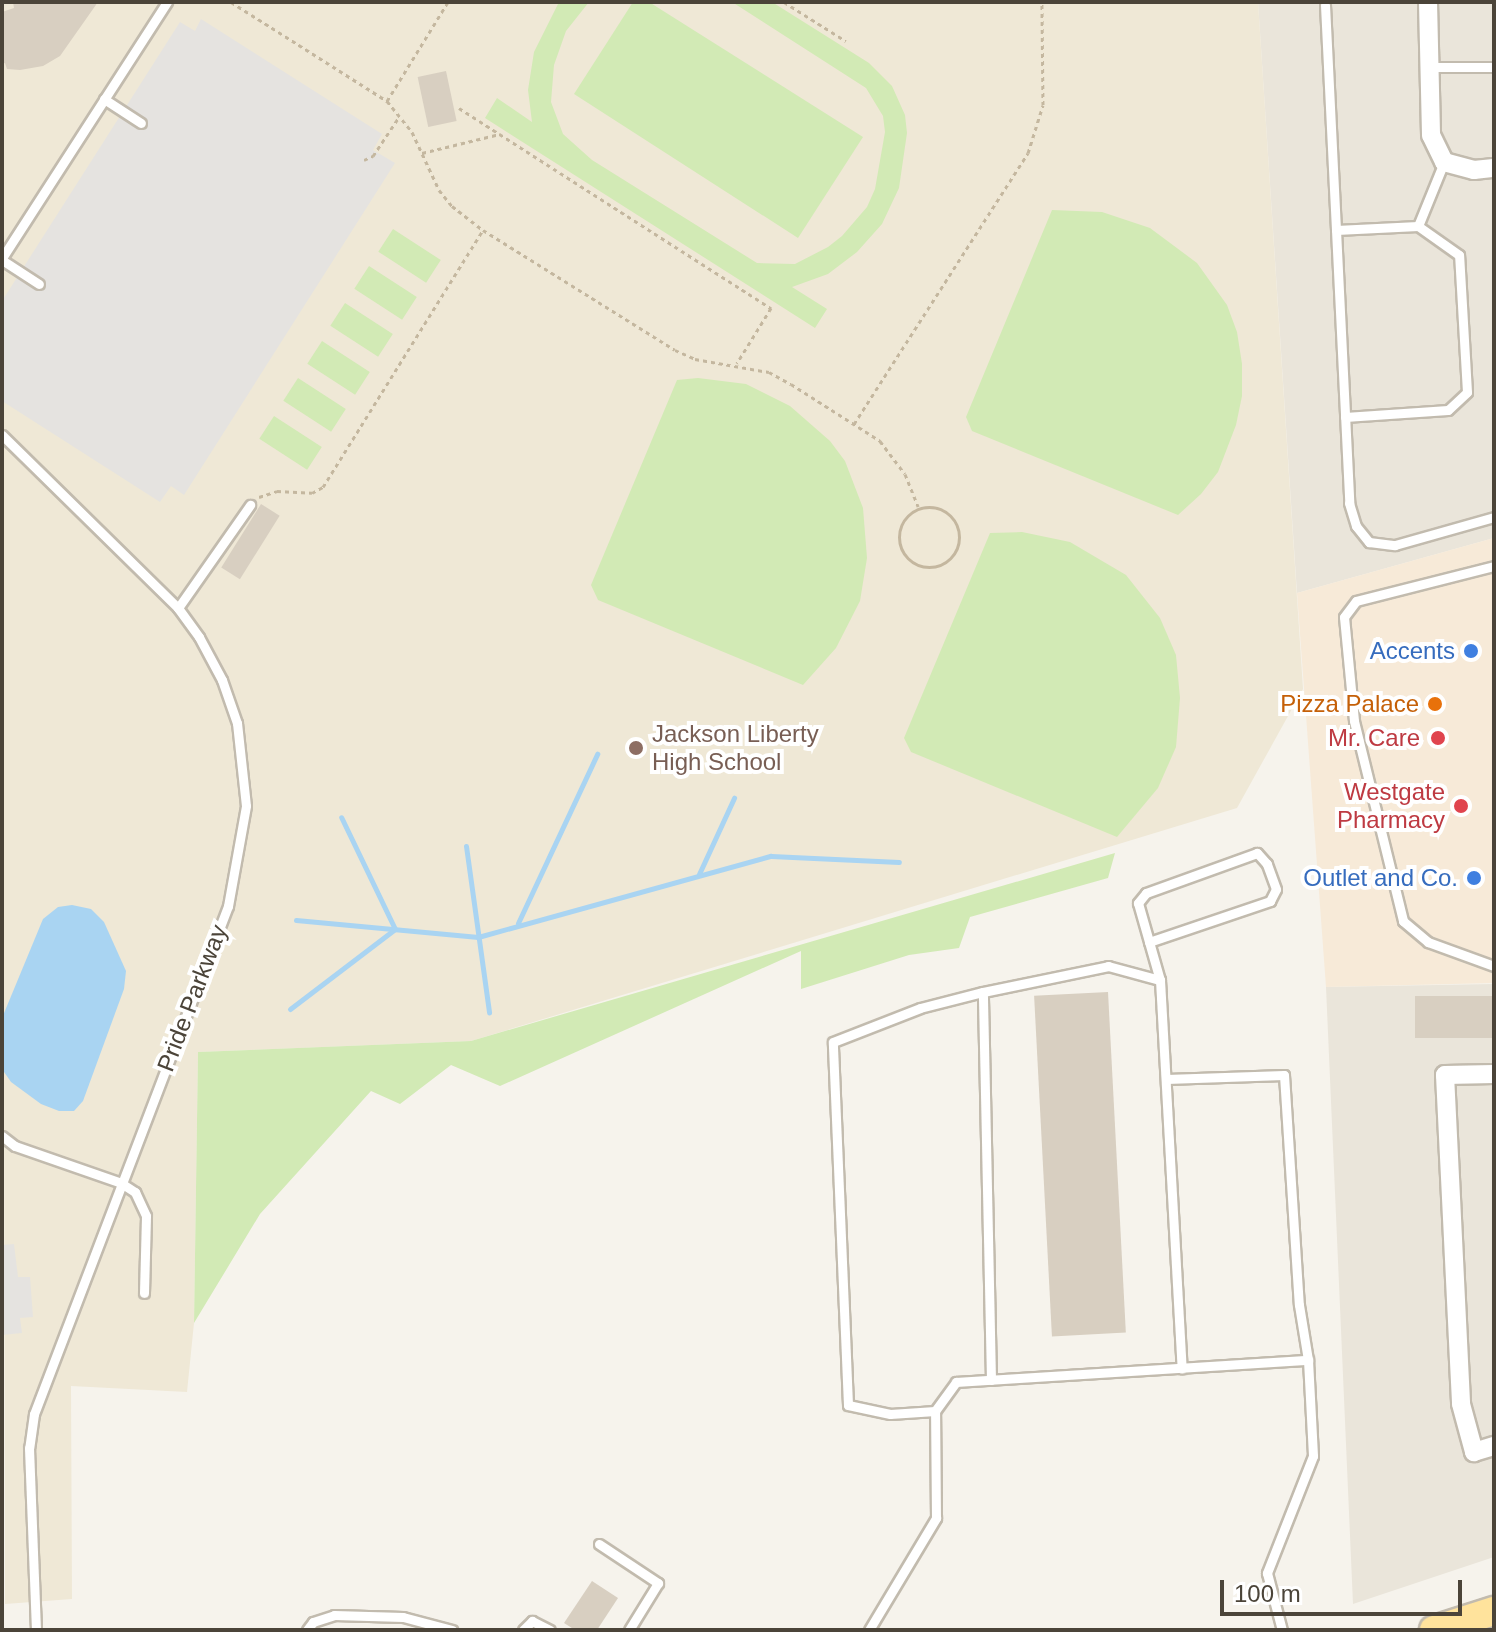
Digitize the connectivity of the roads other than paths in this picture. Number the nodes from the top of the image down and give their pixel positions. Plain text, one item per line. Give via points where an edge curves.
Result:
1 (167, 2) edge
2 (1428, 2) edge
3 (1325, 5) dead end
4 (1430, 67) junction
5 (1494, 67) edge
6 (104, 99) junction
7 (141, 123) dead end
8 (1444, 162) junction
9 (1494, 168) edge
10 (1418, 226) junction
11 (1336, 230) junction
12 (2, 259) edge
13 (39, 284) dead end
14 (1345, 417) junction
15 (2, 435) edge
16 (250, 505) road end
17 (1494, 517) edge
18 (1494, 566) edge
19 (178, 608) junction
20 (1149, 942) junction
21 (1494, 966) edge
22 (1160, 980) junction
23 (983, 992) junction
24 (1494, 1074) edge
25 (1166, 1079) junction
26 (2, 1136) edge
27 (2, 1146) edge
28 (15, 1146) junction
29 (121, 1183) junction
30 (144, 1293) dead end
31 (1308, 1360) junction
32 (1182, 1368) junction
33 (991, 1380) junction
34 (935, 1411) junction
35 (1494, 1446) edge
36 (599, 1544) dead end
37 (1494, 1612) edge
38 (1445, 1627) edge
39 (36, 1630) edge
40 (307, 1630) edge
41 (452, 1630) edge
42 (523, 1630) edge
43 (550, 1630) edge
44 (629, 1630) edge
45 (869, 1630) edge
46 (1282, 1630) edge

1 - 6 lane
2 - 4 street
3 - 11 lane
4 - 5 lane
4 - 8 street via 1431,135
6 - 7 lane
6 - 12 lane
8 - 9 street via 1474,170
8 - 10 lane
10 - 11 lane
10 - 14 lane via 1459,255 1467,392 1448,410
11 - 14 lane
12 - 13 lane
14 - 17 lane via 1349,503 1356,526 1369,542 1395,545
15 - 19 lane, Pride Parkway
16 - 19 lane
18 - 21 lane via 1356,601 1344,617 1354,721 1403,921 1428,942
19 - 29 lane, Pride Parkway via 222,680 237,723 246,806 228,906
20 - 20 lane via 1270,901 1276,889 1267,864 1257,853 1146,893 1138,903
20 - 22 lane
22 - 23 lane via 1108,966
22 - 25 lane
23 - 33 lane
23 - 34 lane via 920,1008 833,1042 848,1405 890,1414
24 - 35 street via 1445,1075 1461,1404 1474,1452
25 - 31 lane via 1284,1075 1299,1305
25 - 32 lane
26 - 28 lane
27 - 28 lane
28 - 29 lane
29 - 30 lane via 135,1192 146,1216
29 - 39 lane, Pride Parkway via 31,1429
31 - 32 lane
31 - 46 lane via 1313,1456 1267,1573
32 - 33 lane
33 - 34 lane via 956,1382
34 - 45 lane via 936,1518
36 - 44 lane via 658,1583
37 - 38 main road
40 - 41 lane via 313,1622 334,1615 403,1617
42 - 43 lane via 532,1621

